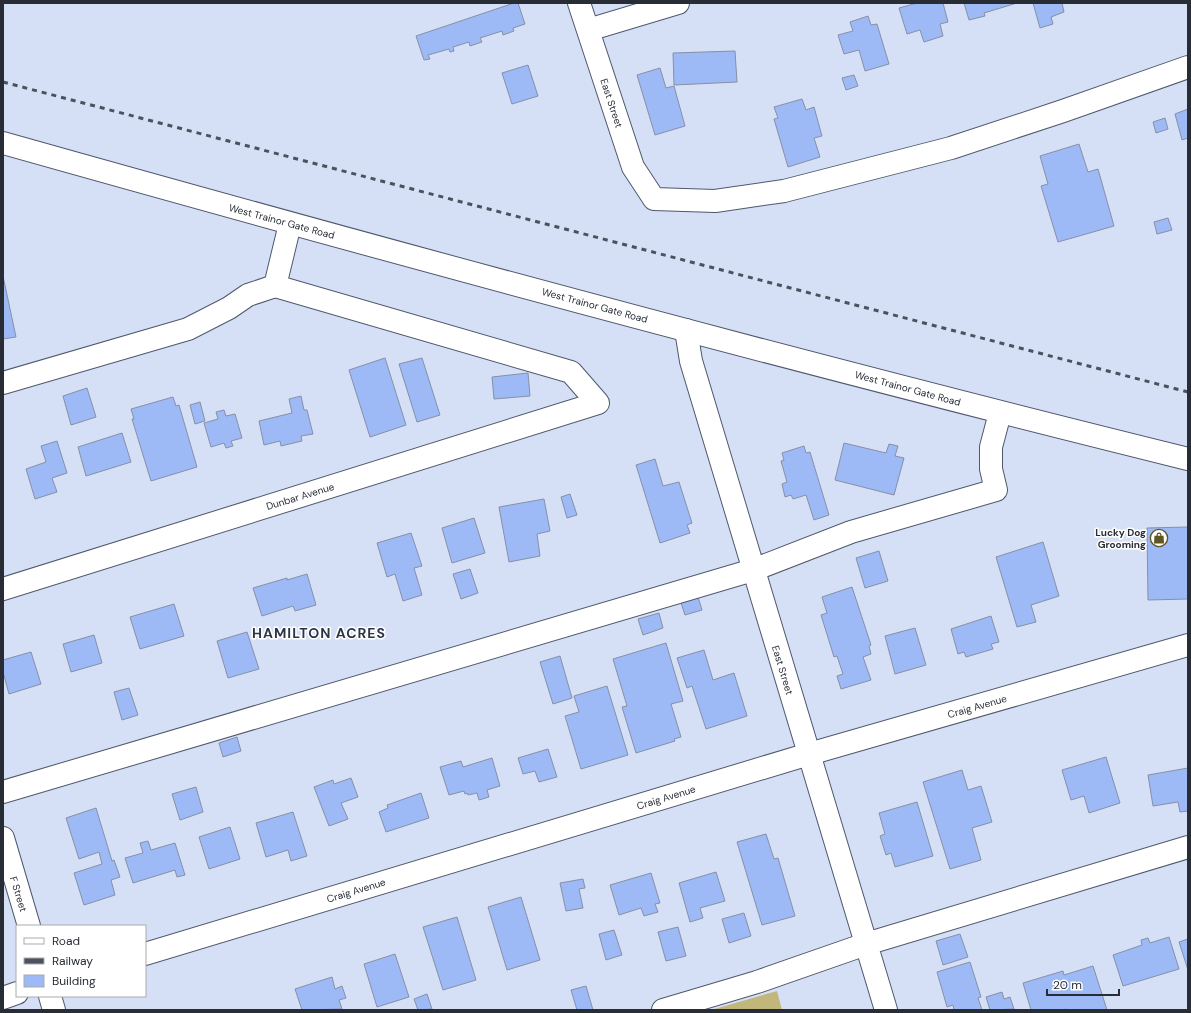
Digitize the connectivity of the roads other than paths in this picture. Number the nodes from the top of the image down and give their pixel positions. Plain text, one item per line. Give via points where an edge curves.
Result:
1 (579, 3) edge
2 (678, 3) edge
3 (588, 30) junction
4 (1188, 67) edge
5 (3, 143) edge
6 (290, 224) junction
7 (275, 286) junction
8 (686, 330) junction
9 (3, 383) edge
10 (1000, 413) junction
11 (1188, 459) edge
12 (753, 570) junction
13 (3, 589) edge
14 (1188, 645) edge
15 (809, 754) junction
16 (3, 792) edge
17 (3, 838) edge
18 (1188, 848) edge
19 (29, 925) edge
20 (866, 944) junction
21 (146, 954) edge
22 (16, 993) edge
23 (50, 997) edge
24 (3, 998) edge
25 (54, 1010) edge
26 (663, 1010) edge
27 (886, 1010) edge

1 - 3 street, East Street
2 - 3 street
3 - 4 street, East Street via 633,167 654,199 715,201 784,191 951,148
5 - 6 street, West Trainor Gate Road
6 - 7 street
6 - 8 street, West Trainor Gate Road
7 - 9 street via 248,295 188,330
7 - 13 street, Dunbar Avenue via 571,372 598,403
8 - 10 street, West Trainor Gate Road
8 - 12 street, East Street via 691,361
10 - 11 street, West Trainor Gate Road
10 - 12 street via 991,447 991,469 996,490 851,532
12 - 15 street, East Street
12 - 16 street
14 - 15 street, Craig Avenue
15 - 20 street, East Street
15 - 21 street, Craig Avenue
17 - 19 street, F Street
18 - 20 street
20 - 26 street via 757,982
20 - 27 street, East Street
22 - 24 street
23 - 25 street

